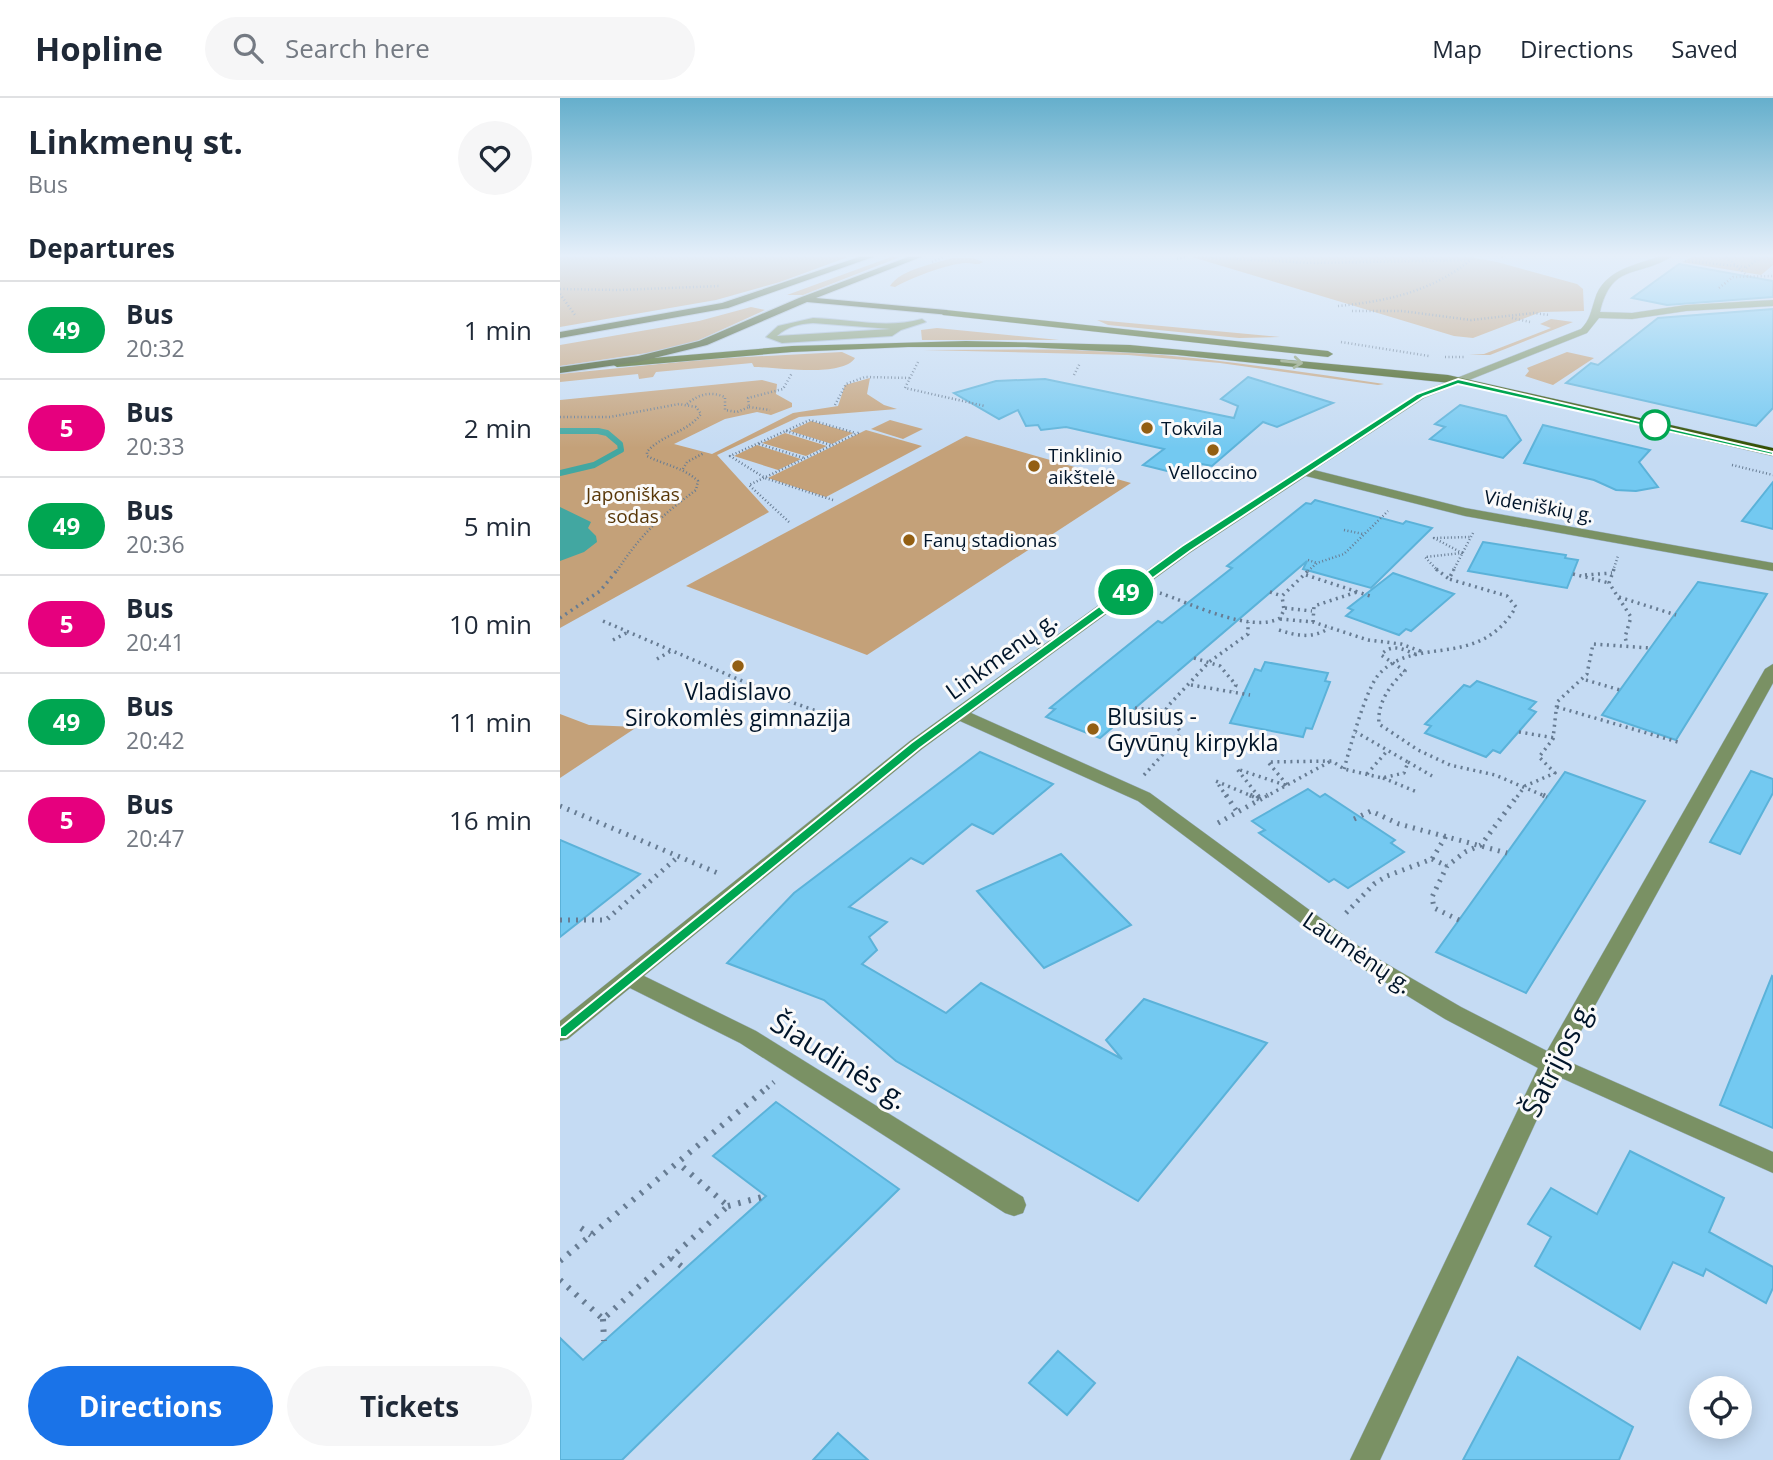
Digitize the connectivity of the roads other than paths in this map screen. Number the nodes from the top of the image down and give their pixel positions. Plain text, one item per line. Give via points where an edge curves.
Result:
1 (642, 321) edge
2 (755, 321) edge
3 (805, 321) edge
4 (812, 321) edge
5 (922, 321) dead end
6 (1015, 321) edge
7 (1594, 321) edge
8 (896, 330) junction
9 (560, 335) edge
10 (1341, 356) dead end
11 (1367, 360) dead end
12 (600, 366) junction
13 (560, 370) edge
14 (1458, 381) junction
15 (1773, 452) edge
16 (1302, 471) junction
17 (1773, 567) edge
18 (1773, 669) edge
19 (959, 714) junction
20 (627, 977) junction
21 (560, 1032) edge
22 (1551, 1064) junction
23 (1773, 1163) edge
24 (1014, 1205) dead end
25 (1365, 1460) edge

1 - 9 highway
2 - 12 highway via 703,343
3 - 8 lane via 770,337 782,340
4 - 8 lane
5 - 8 lane
6 - 10 main road
7 - 14 street, Linkmenų g. via 1584,331
11 - 14 main road
12 - 13 highway
12 -> 14 main road via 813,347 1041,344 1238,356
14 - 15 main road
14 - 16 street, Linkmenų g. via 1420,396
16 - 17 street, Videniškių g. via 1465,512
16 - 19 street, Linkmenų g.
18 - 22 street, Šatrijos g.
19 - 20 street, Linkmenų g.
19 - 22 street, Laumėnų g. via 1144,797 1361,958
20 - 21 street, Linkmenų g.
20 - 24 street, Šiaudinės g. via 748,1037
22 - 23 street, Laumėnų g.
22 - 25 street, Šatrijos g.

